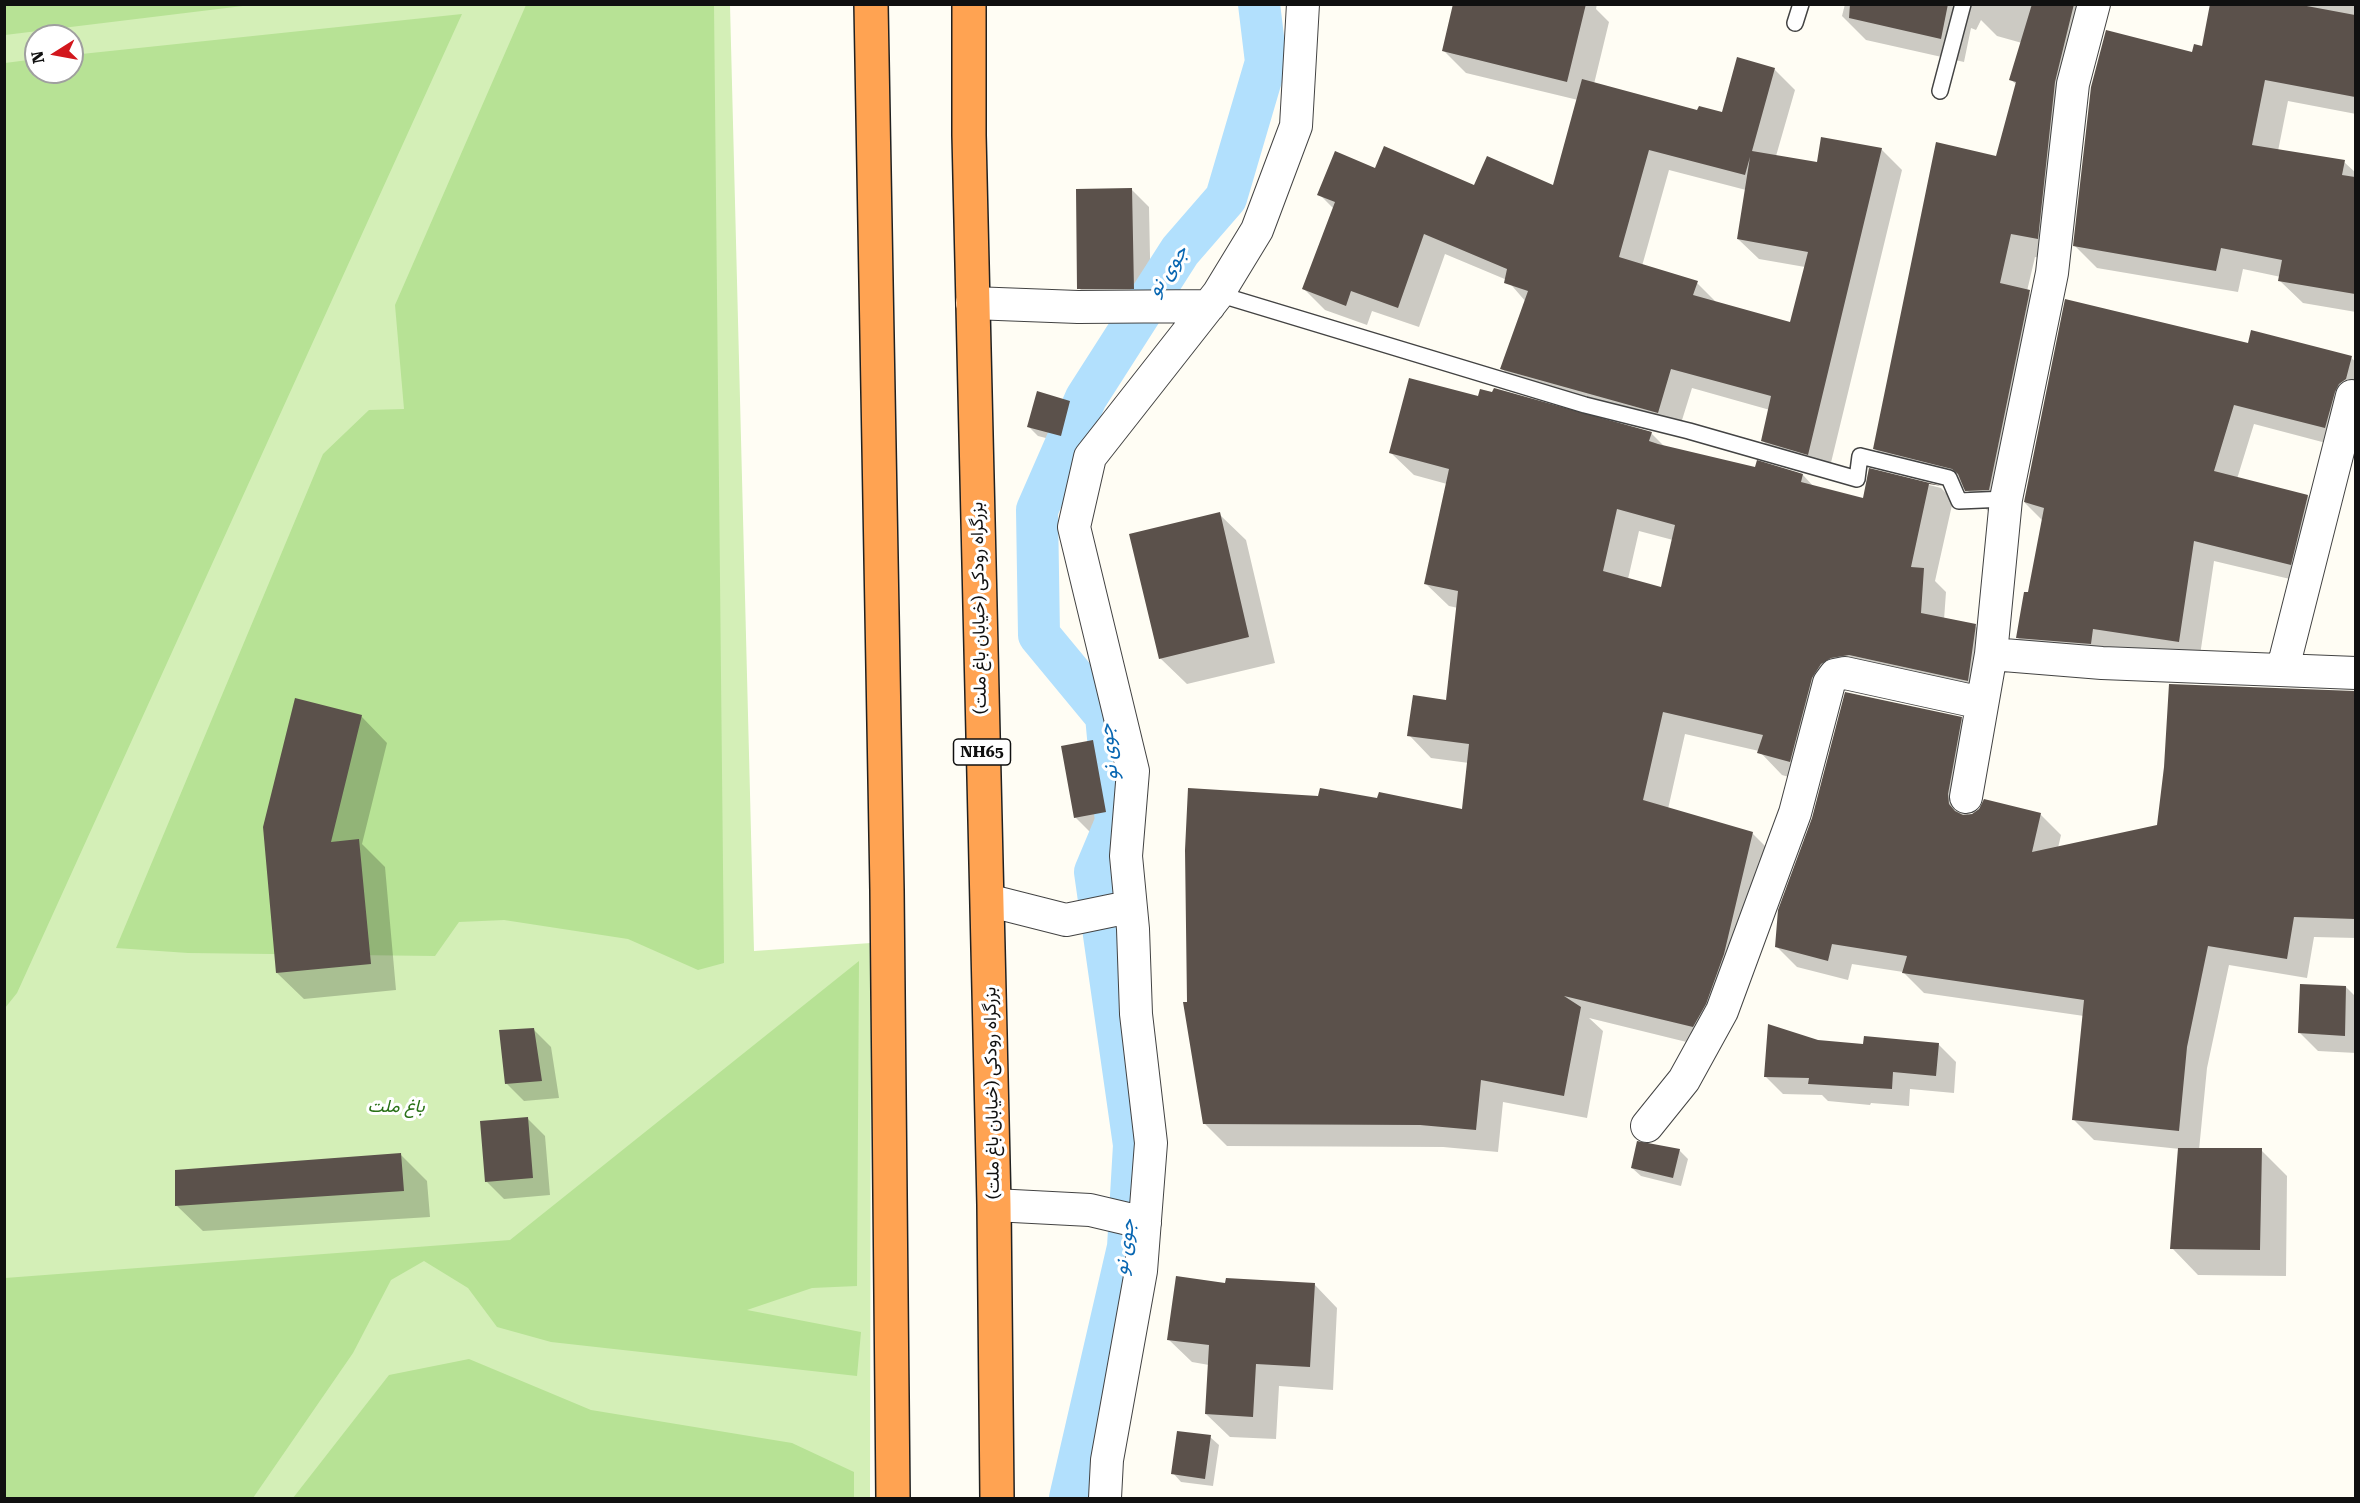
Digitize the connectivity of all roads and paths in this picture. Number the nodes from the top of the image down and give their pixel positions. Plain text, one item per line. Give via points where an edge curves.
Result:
1 (871, 4) edge
2 (969, 4) edge
3 (1303, 4) edge
4 (1801, 4) edge
5 (1963, 4) edge
6 (2094, 4) edge
7 (1795, 22) dead end
8 (1941, 91) dead end
9 (1214, 300) junction
10 (972, 303) junction
11 (2352, 396) dead end
12 (2006, 499) junction
13 (1991, 654) junction
14 (2283, 668) junction
15 (2355, 673) edge
16 (1983, 703) junction
17 (1966, 797) dead end
18 (987, 900) junction
19 (1118, 910) junction
20 (1647, 1126) dead end
21 (994, 1205) junction
22 (1141, 1222) junction
23 (893, 1498) edge
24 (997, 1498) edge
25 (1105, 1498) edge

1 - 23 highway via 887,878
2 - 10 highway, بزرگراه رودکی (خیابان باغ ملت) / NH65
3 - 9 street via 1296,126 1257,230
4 - 7 lane
5 - 8 lane
6 - 12 street via 2073,84 2052,273
9 - 10 street via 1166,307
9 - 12 lane via 1857,479 1860,456 1949,478 1959,501
9 - 19 street via 1090,457 1074,526 1133,771
10 - 18 highway, بزرگراه رودکی (خیابان باغ ملت) / NH65
11 - 14 street
12 - 13 street
13 - 14 street via 2102,663
13 - 16 street
14 - 15 street
16 - 17 street
16 - 20 street via 1845,673 1835,675 1829,683 1795,813 1722,1011 1684,1080
18 - 19 street via 1066,920
18 - 21 highway, بزرگراه رودکی (خیابان باغ ملت) / NH65
19 - 22 street via 1133,929 1136,1014 1151,1143
21 - 22 street via 1090,1210
21 - 24 highway, بزرگراه رودکی (خیابان باغ ملت) / NH65
22 - 25 street via 1141,1271 1107,1460

